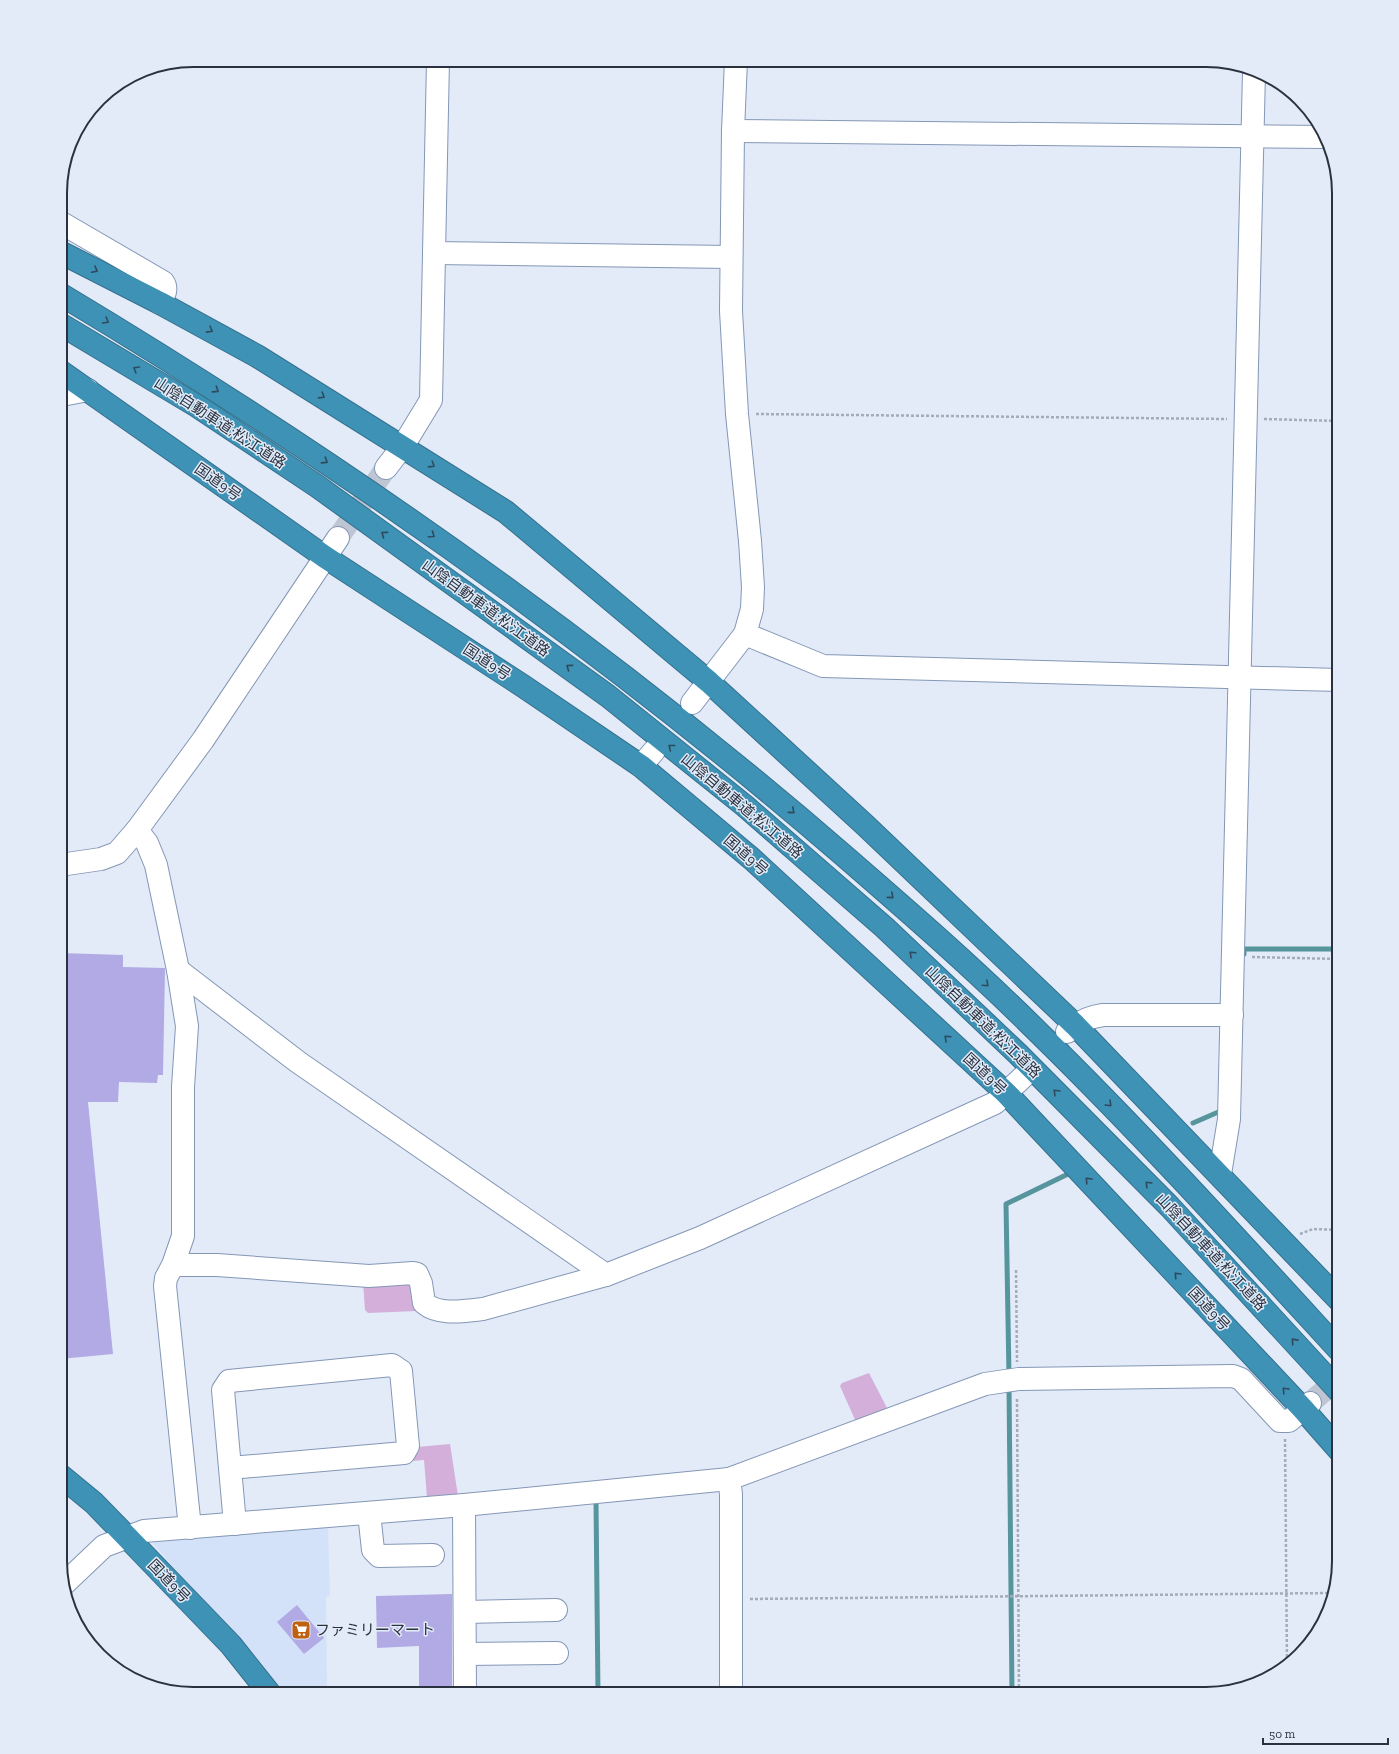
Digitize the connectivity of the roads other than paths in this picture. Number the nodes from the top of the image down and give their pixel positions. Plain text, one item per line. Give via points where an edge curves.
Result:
1 (438, 67) edge
2 (736, 67) edge
3 (1254, 77) edge
4 (732, 131) junction
5 (1251, 136) junction
6 (1318, 137) edge
7 (67, 226) edge
8 (434, 252) junction
9 (67, 256) edge
10 (731, 257) junction
11 (67, 298) edge
12 (160, 303) junction
13 (67, 328) edge
14 (67, 376) edge
15 (88, 390) junction
16 (67, 394) edge
17 (403, 446) junction
18 (386, 468) tunnel mouth
19 (338, 538) tunnel mouth
20 (325, 557) junction
21 (745, 634) junction
22 (1241, 678) junction
23 (1332, 680) edge
24 (709, 682) junction
25 (692, 703) dead end
26 (137, 830) junction
27 (67, 864) edge
28 (178, 970) junction
29 (1232, 1015) junction
30 (1071, 1029) junction
31 (1023, 1077) tunnel mouth
32 (1006, 1093) junction
33 (1220, 1174) junction
34 (173, 1265) junction
35 (606, 1275) junction
36 (1332, 1292) edge
37 (1332, 1342) edge
38 (1332, 1383) edge
39 (1307, 1406) junction
40 (1332, 1440) edge
41 (230, 1468) junction
42 (729, 1479) junction
43 (67, 1481) edge
44 (464, 1505) junction
45 (369, 1513) junction
46 (235, 1524) junction
47 (190, 1528) junction
48 (128, 1538) junction
49 (433, 1555) dead end
50 (68, 1580) edge
51 (556, 1610) dead end
52 (465, 1612) junction
53 (556, 1653) dead end
54 (465, 1654) junction
55 (264, 1687) edge
56 (465, 1687) edge
57 (731, 1687) edge

1 - 8 street
2 - 4 street
3 - 5 street
4 - 5 street
4 - 10 street
5 - 6 street
5 - 22 street
7 - 12 street via 163,282 166,292
8 - 10 street
8 - 17 street via 430,400
9 -> 12 highway
10 - 21 street via 737,414 753,587 752,609
11 -> 37 highway, 山陰自動車道;松江道路 via 204,382 332,465 621,673 762,786 902,906 1039,1032 1186,1182
12 -> 17 highway via 257,356
38 -> 13 highway, 山陰自動車道;松江道路 via 1170,1207 1018,1054 884,928 745,806 608,696 317,486 197,406
14 - 15 highway, 国道9号
15 - 16 street
15 - 20 highway, 国道9号
17 - 18 street
17 -> 24 highway via 506,512
19 - 20 street
20 - 26 street via 203,740
32 -> 20 highway, 国道9号 via 752,859 648,758 523,686
21 - 22 street via 823,666
21 - 24 street
22 - 23 street
22 - 29 street
24 - 25 street
24 - 30 highway via 865,825
26 - 27 street via 117,853 101,859
26 - 28 street via 147,843 156,865
28 - 34 street via 187,1026 183,1087 183,1236
28 - 35 street via 298,1062
29 - 30 street via 1103,1015 1090,1017
29 - 33 street via 1229,1119
30 - 33 highway
31 - 32 street
32 - 35 street via 995,1103 714,1231
39 -> 32 highway, 国道9号
33 - 36 highway
34 - 35 street via 217,1265 370,1276 413,1273 419,1278 423,1300 428,1306 432,1309 462,1312 483,1309
34 - 47 street via 165,1286
39 - 40 highway, 国道9号
39 - 42 street via 1289,1420 1280,1421 1241,1379 1234,1376 1017,1380 984,1384
41 - 41 street via 223,1390 229,1381 392,1365 401,1371 408,1446 404,1453
41 - 46 street
42 - 44 street
42 - 57 street
43 - 48 highway, 国道9号 via 94,1503
44 - 45 street
44 - 52 street
45 - 46 street
45 - 49 street via 373,1550 379,1556
46 - 47 street
47 - 48 street via 144,1531
48 - 50 street via 104,1546
48 - 55 highway, 国道9号 via 231,1645
51 - 52 street
52 - 54 street
53 - 54 street
54 - 56 street

